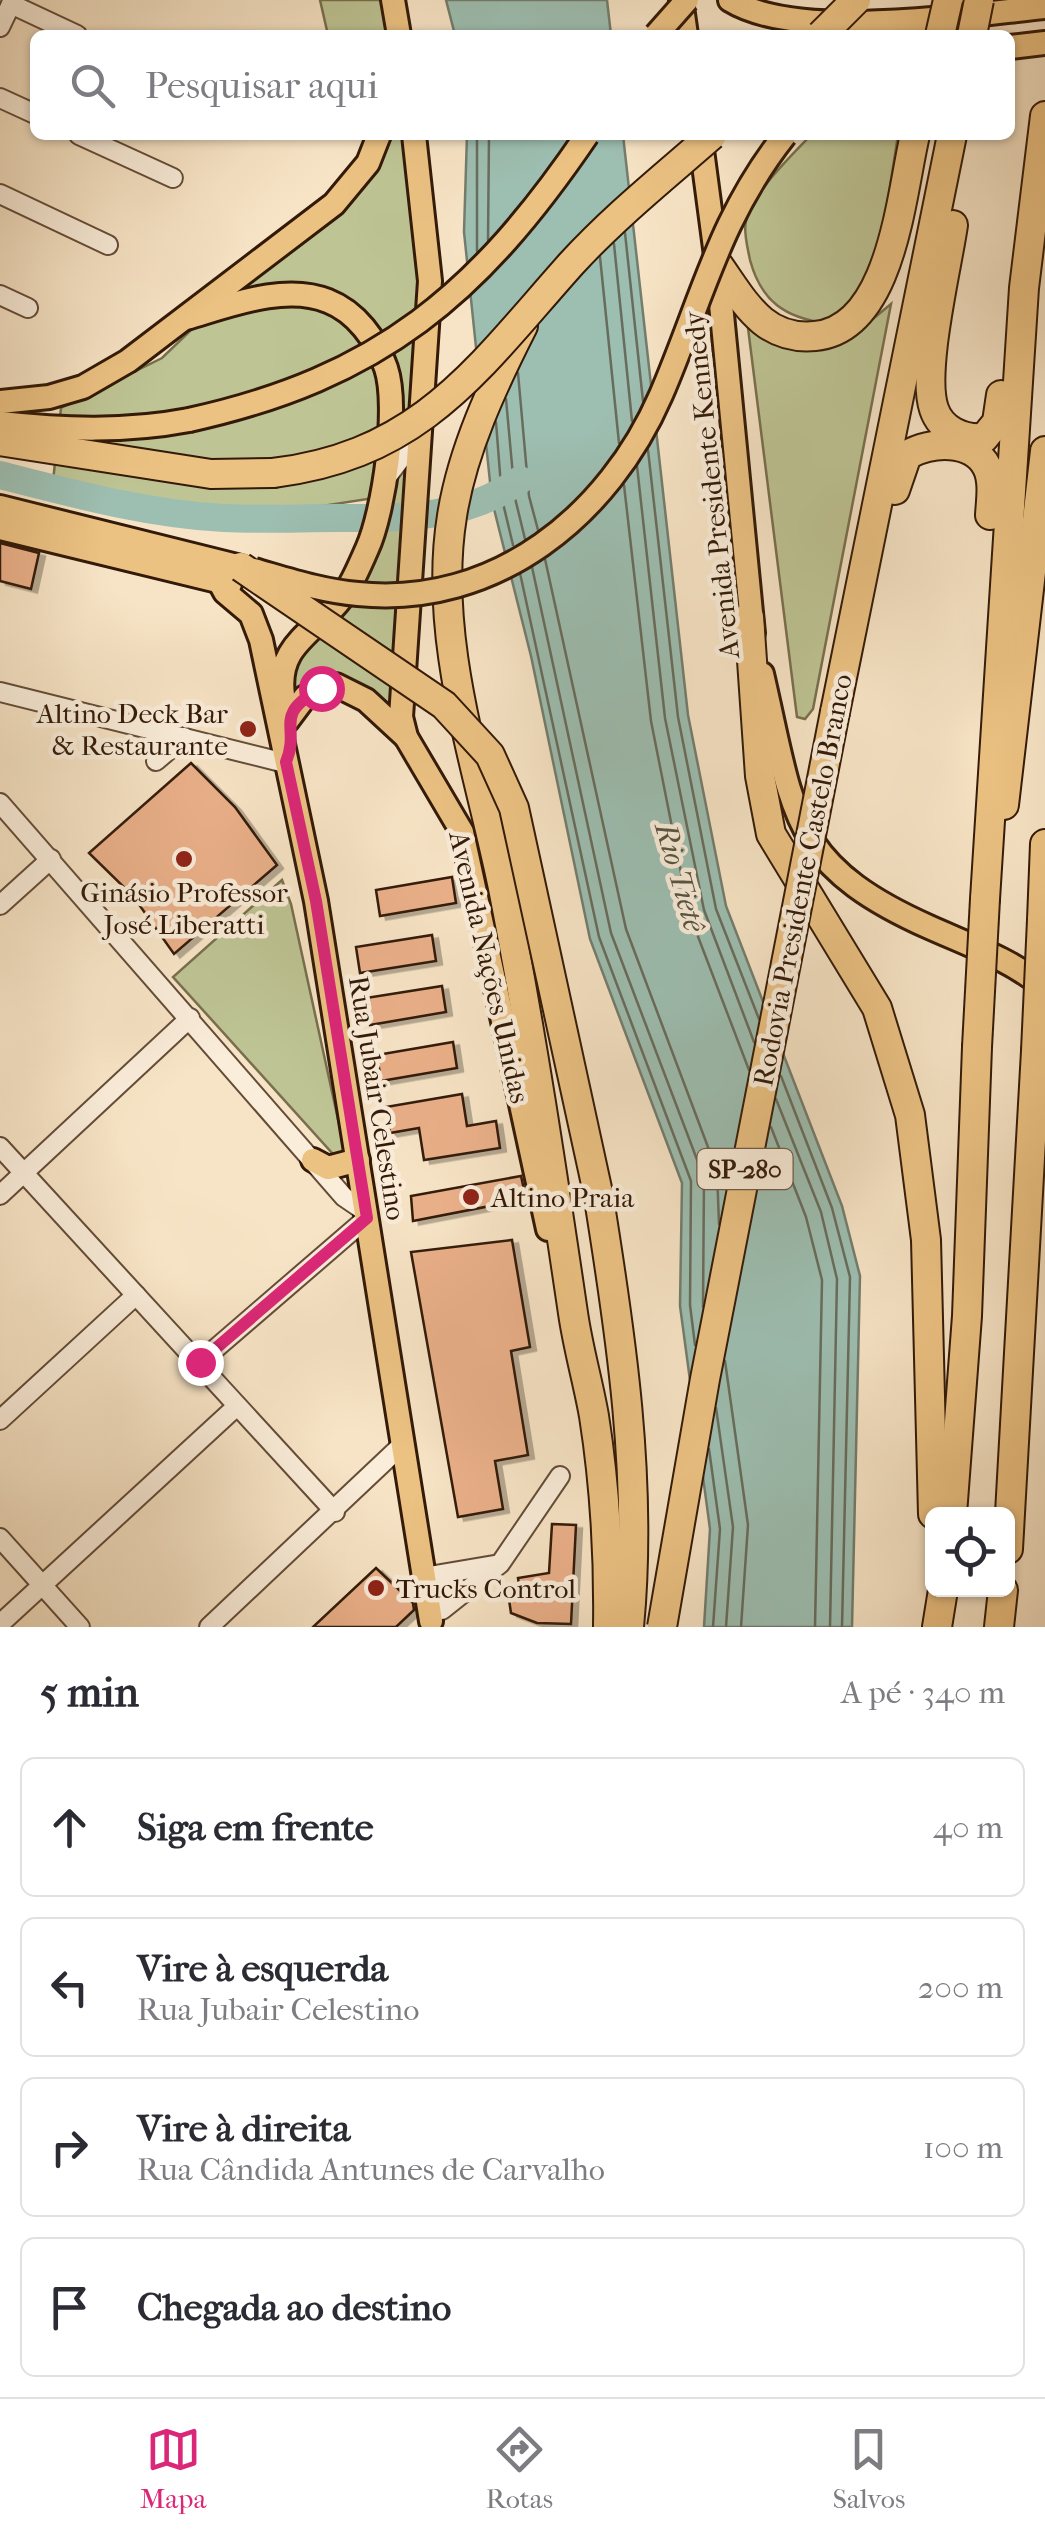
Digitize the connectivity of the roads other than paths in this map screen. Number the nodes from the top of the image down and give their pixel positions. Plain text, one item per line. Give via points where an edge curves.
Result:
1 (393, 0) edge
2 (684, 0) edge
3 (730, 0) edge
4 (830, 0) edge
5 (856, 0) edge
6 (948, 0) edge
7 (979, 0) edge
8 (12, 2) edge
9 (1045, 7) edge
10 (0, 27) edge
11 (67, 30) edge
12 (398, 30) edge
13 (660, 30) edge
14 (686, 30) edge
15 (811, 30) edge
16 (826, 30) edge
17 (941, 30) edge
18 (973, 30) edge
19 (1045, 43) edge
20 (1015, 46) edge
21 (0, 98) edge
22 (30, 112) edge
23 (1045, 116) edge
24 (90, 140) edge
25 (378, 140) edge
26 (415, 140) edge
27 (582, 140) edge
28 (701, 140) edge
29 (706, 140) edge
30 (782, 140) edge
31 (951, 140) edge
32 (954, 140) edge
33 (913, 146) edge
34 (173, 178) dead end
35 (0, 194) edge
36 (108, 246) dead end
37 (717, 263) junction
38 (1024, 288) junction
39 (0, 295) edge
40 (28, 308) dead end
41 (528, 317) junction
42 (186, 318) junction
43 (0, 402) edge
44 (0, 422) edge
45 (422, 431) junction
46 (0, 440) edge
47 (1045, 451) edge
48 (381, 490) junction
49 (0, 508) edge
50 (0, 528) edge
51 (866, 554) junction
52 (230, 574) junction
53 (1001, 598) junction
54 (334, 608) junction
55 (749, 616) junction
56 (0, 692) edge
57 (287, 721) junction
58 (184, 737) junction
59 (406, 737) junction
60 (156, 761) dead end
61 (286, 762) junction
62 (0, 804) edge
63 (1045, 844) edge
64 (987, 849) junction
65 (50, 859) junction
66 (0, 904) edge
67 (1021, 970) junction
68 (1045, 970) edge
69 (1045, 988) edge
70 (190, 1018) junction
71 (0, 1147) edge
72 (313, 1160) junction
73 (358, 1160) junction
74 (24, 1172) junction
75 (0, 1194) edge
76 (367, 1215) junction
77 (136, 1296) junction
78 (574, 1319) junction
79 (200, 1362) junction
80 (237, 1406) junction
81 (0, 1420) edge
82 (403, 1444) junction
83 (560, 1476) dead end
84 (932, 1507) edge
85 (953, 1507) edge
86 (1010, 1507) edge
87 (335, 1512) junction
88 (0, 1538) edge
89 (500, 1564) junction
90 (435, 1574) junction
91 (42, 1585) junction
92 (933, 1597) edge
93 (941, 1597) edge
94 (1002, 1597) edge
95 (432, 1619) edge
96 (0, 1624) edge
97 (80, 1627) edge
98 (210, 1627) edge
99 (608, 1627) edge
100 (629, 1627) edge
101 (662, 1627) edge
102 (935, 1627) edge
103 (998, 1627) edge

1 - 12 main road
2 - 13 main road, bridge
2 - 14 main road
3 - 9 main road via 759,14 831,22
4 - 15 highway
5 - 16 highway, bridge
6 - 17 highway, bridge
7 - 18 highway, bridge
8 - 10 street
8 - 11 street
19 - 20 main road
21 - 22 street
23 - 38 highway
24 - 34 street
25 - 42 main road via 334,204
26 - 45 main road, Avenida Nações Unidas via 430,281
27 - 44 main road, bridge via 507,243 411,330 296,391 189,420 103,429
28 - 37 main road, Avenida Presidente Kennedy
29 - 41 highway, bridge via 611,223
30 - 52 main road, bridge via 736,205 660,398 630,456 575,522 500,570 395,595
31 - 51 highway, Rodovia Presidente Castelo Branco / SP-280
32 - 38 highway via 962,168 931,379 940,420 964,437 984,438 997,422 1008,315
33 - 37 highway via 879,283 842,326 797,338 775,333
35 - 36 street
37 - 55 main road, Avenida Presidente Kennedy
38 - 53 highway
39 - 40 street
41 - 46 highway, bridge via 434,410 400,435 330,463 211,474
41 - 78 highway, bridge via 482,418 451,518 452,639 538,1063
42 - 43 main road via 83,387
42 - 48 main road via 295,294 326,299 355,316 386,369
45 - 48 street
45 - 59 main road, Avenida Nações Unidas via 400,691
47 - 64 highway via 1008,796
48 - 54 main road via 370,544
49 - 52 main road
50 - 52 main road
51 - 53 highway via 888,527 902,460 936,444 962,448 985,462 992,480 987,572
51 - 101 highway, Rodovia Presidente Castelo Branco / SP-280, bridge
52 - 54 main road
52 - 61 main road via 225,592 244,604 256,624
52 - 100 highway, bridge via 444,705 504,778 532,876 598,1193 628,1416
53 - 64 highway
54 - 57 main road via 291,647 282,684
55 - 67 main road, Avenida Presidente Kennedy via 793,807 814,849 881,901
55 - 84 highway via 760,776 771,834 877,1008 910,1115 926,1240
56 - 58 street
57 - 59 main road via 305,697 336,685 366,700
57 - 61 main road
58 - 60 street
58 - 61 street
59 - 78 main road, Avenida Nações Unidas via 462,832 552,1248
61 - 73 main road, Rua Jubair Celestino
62 - 65 street
63 - 86 highway, bridge
64 - 85 highway, bridge
65 - 66 street
65 - 70 street
67 - 68 street
67 - 69 main road, Avenida Presidente Kennedy
70 - 72 street
70 - 74 street
71 - 74 street
72 - 73 main road via 328,1168
72 - 76 street
73 - 76 main road, Rua Jubair Celestino
74 - 75 street
74 - 77 street
76 - 79 street
76 - 82 main road, Rua Jubair Celestino
77 - 79 street
77 - 81 street
78 - 99 highway, Avenida Nações Unidas via 606,1515
79 - 80 street
80 - 87 street
80 - 91 street
82 - 87 street
82 - 90 main road, Rua Jubair Celestino via 416,1469
82 - 95 main road, Rua Jubair Celestino
83 - 89 street
87 - 98 street
88 - 91 street
89 - 90 street
89 - 95 street
90 - 95 main road, Rua Jubair Celestino
91 - 96 street
91 - 97 street
92 - 102 highway
93 - 102 highway
94 - 103 highway

